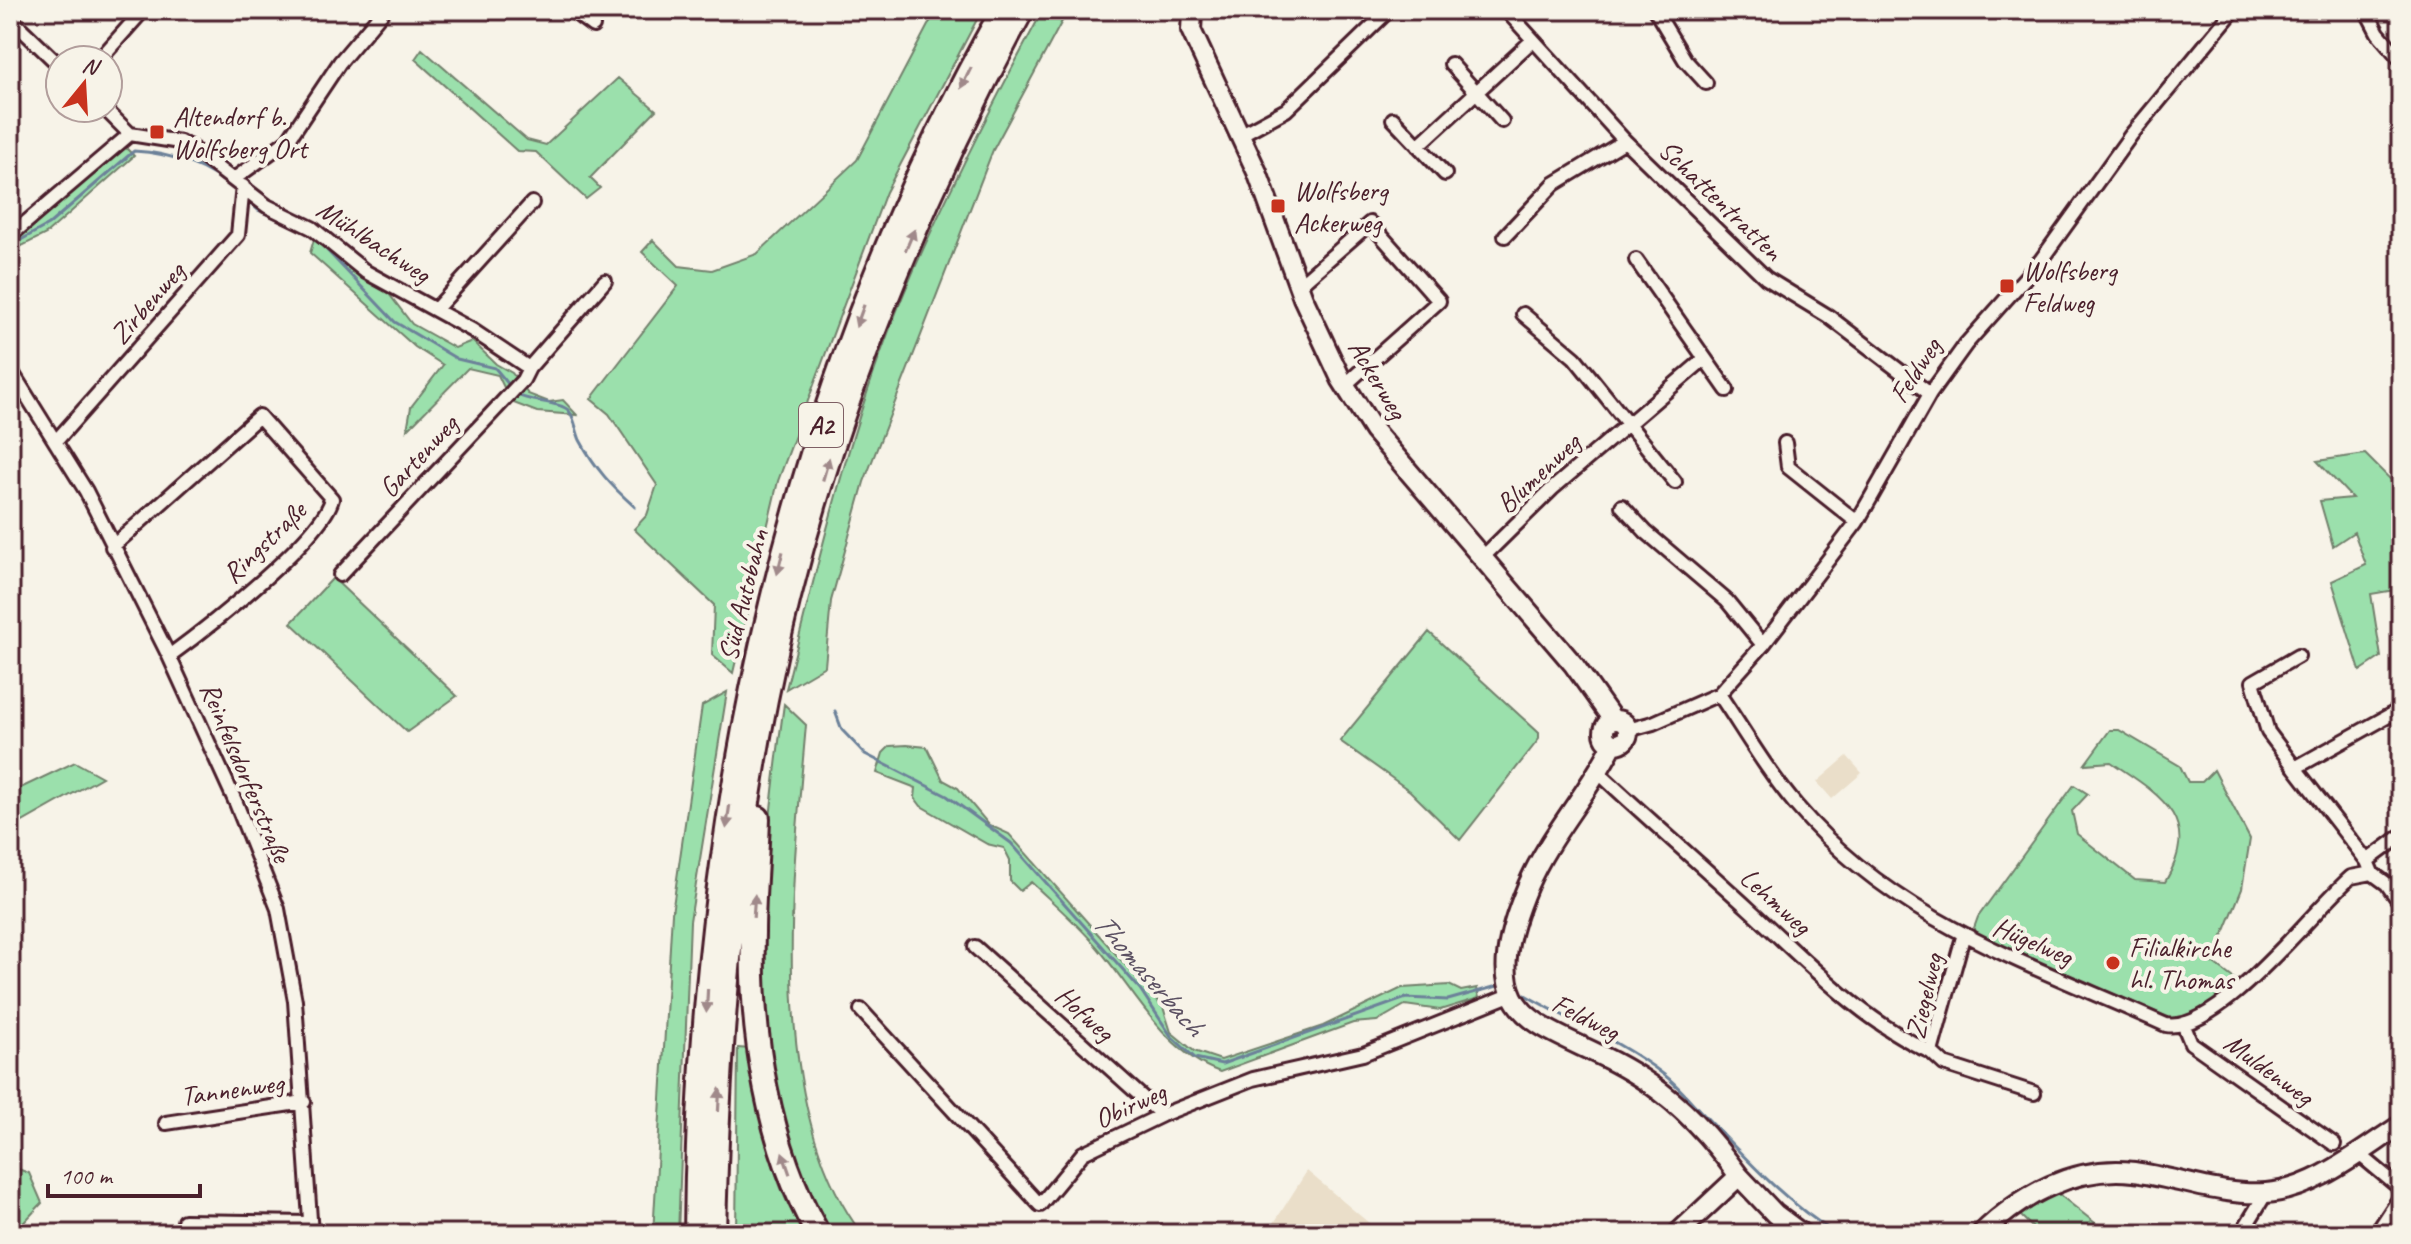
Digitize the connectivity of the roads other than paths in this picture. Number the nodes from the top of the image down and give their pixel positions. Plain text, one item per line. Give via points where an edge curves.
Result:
1 (384, 10) edge
2 (571, 10) edge
3 (1003, 10) edge
4 (1022, 10) edge
5 (1506, 10) edge
6 (1655, 10) edge
7 (2234, 10) edge
8 (2366, 10) edge
9 (1196, 11) edge
10 (1385, 14) dead end
11 (139, 15) dead end
12 (10, 18) edge
13 (593, 26) dead end
14 (1533, 40) junction
15 (113, 44) edge
16 (44, 51) edge
17 (2401, 60) edge
18 (1451, 64) dead end
19 (1706, 83) dead end
20 (1477, 92) junction
21 (1393, 119) dead end
22 (1502, 121) dead end
23 (120, 124) edge
24 (130, 134) junction
25 (1240, 135) junction
26 (1625, 141) junction
27 (1418, 146) junction
28 (1445, 174) dead end
29 (240, 190) junction
30 (532, 203) dead end
31 (10, 236) edge
32 (1505, 236) dead end
33 (1636, 260) dead end
34 (605, 281) dead end
35 (1298, 286) junction
36 (436, 309) junction
37 (1523, 314) dead end
38 (1703, 360) junction
39 (529, 368) junction
40 (10, 369) edge
41 (1345, 385) junction
42 (1727, 390) dead end
43 (1930, 394) junction
44 (1626, 425) junction
45 (57, 440) junction
46 (1785, 443) dead end
47 (1675, 482) dead end
48 (1622, 506) dead end
49 (1857, 522) junction
50 (112, 547) junction
51 (1483, 557) junction
52 (340, 575) dead end
53 (1763, 645) junction
54 (169, 656) junction
55 (2298, 656) dead end
56 (1719, 694) junction
57 (2401, 709) edge
58 (1620, 725) junction
59 (760, 734) junction
60 (2295, 768) junction
61 (1599, 773) junction
62 (2401, 836) edge
63 (2369, 867) junction
64 (2401, 904) edge
65 (1963, 937) junction
66 (975, 947) dead end
67 (1510, 995) junction
68 (861, 1010) dead end
69 (2184, 1026) junction
70 (1931, 1052) junction
71 (2034, 1093) dead end
72 (304, 1102) junction
73 (1162, 1115) junction
74 (166, 1123) dead end
75 (2401, 1125) edge
76 (2334, 1144) dead end
77 (2358, 1153) junction
78 (1739, 1176) junction
79 (2401, 1189) edge
80 (2266, 1193) junction
81 (2401, 1196) edge
82 (184, 1221) dead end
83 (310, 1229) edge
84 (696, 1234) edge
85 (714, 1234) edge
86 (818, 1234) edge
87 (1677, 1234) edge
88 (1802, 1234) edge
89 (1981, 1234) edge
90 (2241, 1234) edge
91 (2376, 1234) edge

1 - 29 street via 340,62 288,140
2 - 13 street
3 -> 84 highway, Süd Autobahn / A2 via 911,191 864,305 814,444 766,621 720,868 708,982
59 -> 4 highway, Süd Autobahn / A2 via 804,545 880,312 926,201
5 - 14 street, Schattentratten
6 - 19 street via 1685,60
7 - 43 street, Feldweg
8 - 17 street
9 - 25 street, Ackerweg via 1191,30
10 - 25 street via 1286,110
11 - 15 street
12 - 16 street
14 - 20 street
14 - 26 street, Schattentratten
18 - 20 street
20 - 22 street
20 - 27 street
21 - 27 street
23 - 24 street
24 - 29 street, Mühlbachweg via 180,142
24 - 31 street
25 - 35 street, Ackerweg
26 - 32 street via 1554,184
26 - 43 street, Schattentratten via 1766,278 1828,316
27 - 28 street
29 - 36 street, Mühlbachweg via 312,228 366,272
29 - 45 street, Zirbenweg via 238,235
30 - 36 street
33 - 38 street
34 - 39 street, Gartenweg
35 - 41 street, Ackerweg
35 - 41 street via 1370,223 1439,301
36 - 39 street, Mühlbachweg
37 - 44 street via 1575,358
38 - 42 street
38 - 44 street, Blumenweg
39 - 52 street, Gartenweg
40 - 45 street, Reinfelsdorferstraße
41 - 51 street, Ackerweg via 1374,431
43 - 49 street, Feldweg
44 - 47 street
44 - 51 street, Blumenweg
45 - 50 street, Reinfelsdorferstraße
46 - 49 street via 1788,467
48 - 53 street via 1727,601
49 - 53 street, Feldweg
50 - 54 street, Reinfelsdorferstraße
50 - 54 street, Ringstraße via 259,416 332,499 329,512 312,531
51 - 58 street, Ackerweg
53 - 56 street, Feldweg
54 - 72 street, Reinfelsdorferstraße via 278,909 295,1001
55 - 60 street via 2253,682 2268,732
56 - 58 street, Feldweg via 1653,723
56 - 65 street, Hügelweg via 1795,805 1855,864
57 - 60 street
58 - 61 street, Feldweg via 1624,740 1613,744
85 -> 59 highway, Süd Autobahn / A2 via 725,987
86 -> 59 highway via 797,1198 780,1148 757,1015 752,936 764,770
60 - 63 street
61 - 67 street, Feldweg via 1528,884 1512,939
61 - 70 street, Lehmweg via 1826,978 1868,1013
62 - 63 street
63 - 64 street
63 - 69 street via 2351,877 2240,988
65 - 69 street, Hügelweg via 2166,1025
65 - 70 street, Ziegelweg
66 - 73 street, Hofweg
67 - 73 street, Obirweg via 1363,1054 1253,1079
67 - 78 street, Feldweg via 1527,1018 1553,1035 1601,1054 1651,1084 1703,1130
68 - 73 street, Obirweg via 1040,1205 1083,1153
69 - 76 street, Muldenweg via 2191,1043
70 - 71 street, Ziegelweg via 1944,1064
72 - 74 street, Tannenweg
72 - 83 street, Reinfelsdorferstraße
75 - 77 street
77 - 79 street
77 - 80 street via 2292,1188
78 - 87 street
78 - 88 street, Feldweg
80 - 89 street via 2226,1191 2133,1172 2082,1175 2030,1195
80 - 90 street
81 - 91 street
82 - 83 street

